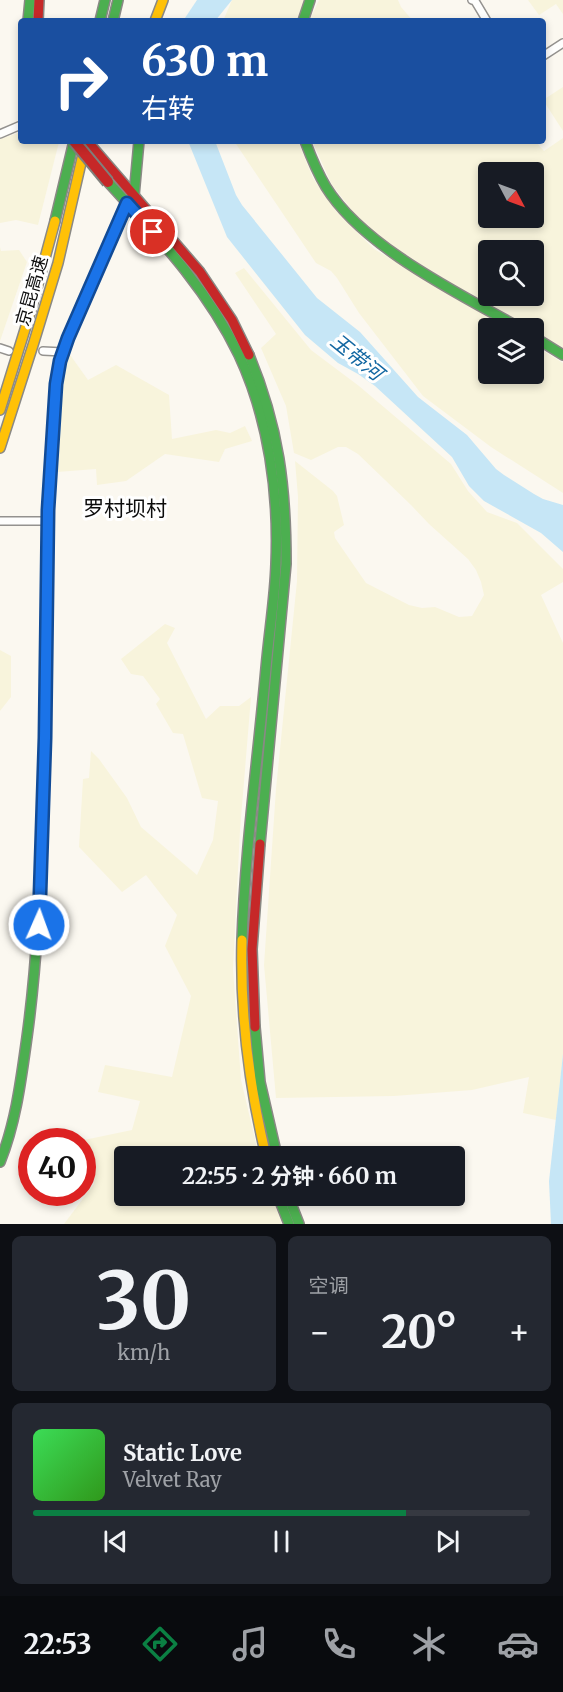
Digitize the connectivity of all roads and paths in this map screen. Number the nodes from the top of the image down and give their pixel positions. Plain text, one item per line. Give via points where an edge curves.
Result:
1 (30, 0) edge
2 (39, 0) edge
3 (105, 0) edge
4 (117, 0) edge
5 (163, 0) edge
6 (310, 0) edge
7 (472, 0) edge
8 (28, 18) edge
9 (38, 18) edge
10 (101, 18) edge
11 (114, 18) edge
12 (156, 18) edge
13 (304, 18) edge
14 (485, 18) edge
15 (563, 43) edge
16 (546, 54) edge
17 (18, 126) edge
18 (0, 134) edge
19 (73, 144) edge
20 (77, 144) edge
21 (86, 144) edge
22 (89, 144) edge
23 (139, 144) edge
24 (306, 144) edge
25 (112, 178) junction
26 (131, 199) junction
27 (503, 318) edge
28 (544, 343) edge
29 (0, 348) edge
30 (9, 351) dead end
31 (43, 351) dead end
32 (63, 352) junction
33 (563, 355) edge
34 (0, 410) edge
35 (0, 448) edge
36 (0, 521) edge
37 (48, 521) junction
38 (264, 1146) edge
39 (274, 1146) edge
40 (0, 1162) edge
41 (282, 1206) edge
42 (292, 1206) edge
43 (289, 1224) edge
44 (299, 1224) edge

1 - 8 main road
2 - 9 main road
3 - 10 main road
4 - 11 main road
5 - 12 main road
6 - 13 main road
7 - 14 street
15 - 16 street
17 - 18 street
19 - 34 main road, 京昆高速 via 43,271
20 - 25 main road, bridge
21 - 35 main road, 京昆高速 via 55,274
22 - 25 main road
23 - 26 main road
24 - 27 main road via 323,183 365,232 391,252
25 - 26 main road
26 - 32 main road
26 - 38 main road via 219,318 257,400 270,457 276,564 242,949 250,1074
26 - 39 main road via 200,272 228,313 267,397 280,455 286,564 252,949 260,1074
28 - 33 main road
29 - 30 street
31 - 32 street
32 - 37 main road via 56,384
36 - 37 street
37 - 40 main road via 39,925 19,1098
41 - 43 main road
42 - 44 main road

